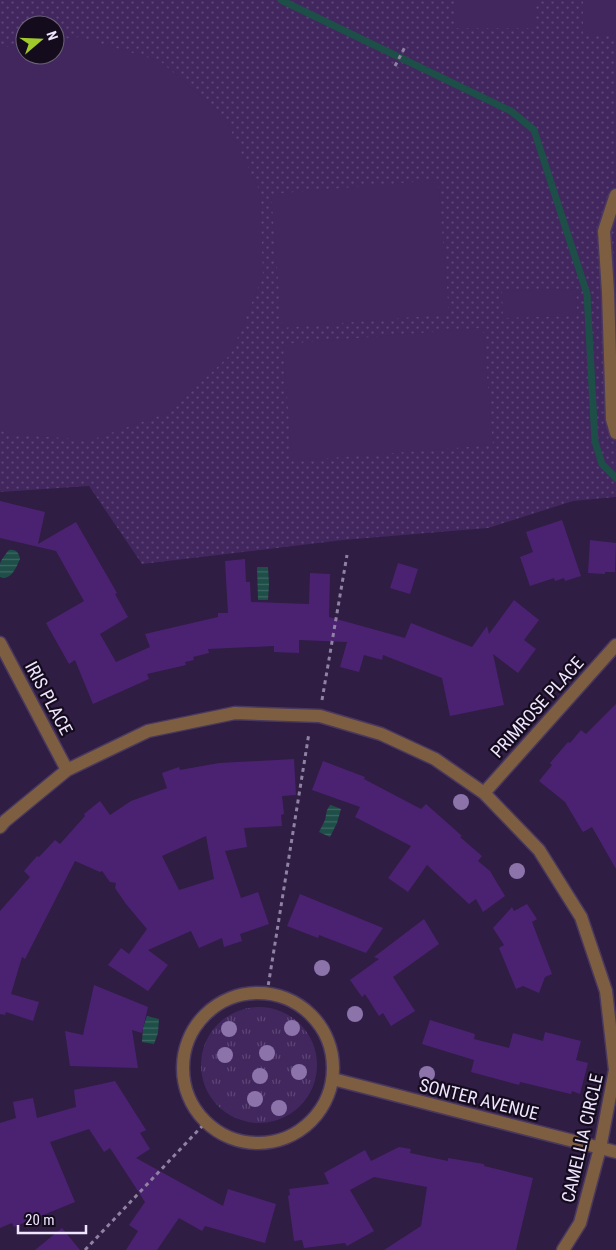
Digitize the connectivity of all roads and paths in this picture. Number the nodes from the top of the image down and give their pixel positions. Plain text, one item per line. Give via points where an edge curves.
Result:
1 (406, 45) dead end
2 (395, 66) dead end
3 (616, 195) edge
4 (616, 434) edge
5 (347, 555) dead end
6 (0, 643) edge
7 (616, 645) edge
8 (320, 716) junction
9 (68, 770) junction
10 (484, 793) junction
11 (0, 828) edge
12 (267, 992) junction
13 (333, 1079) junction
14 (206, 1122) junction
15 (600, 1148) junction
16 (616, 1152) edge
17 (85, 1250) edge
18 (563, 1250) edge

1 - 2 path
3 - 4 street via 604,231 612,419
5 - 8 path
6 - 9 street, IRIS PLACE
7 - 10 street, PRIMROSE PLACE
8 - 9 street, CAMELLIA CIRCLE via 235,713 148,731
8 - 10 street, CAMELLIA CIRCLE via 381,734 435,759
8 - 12 path via 310,729
9 - 11 street, CAMELLIA CIRCLE
10 - 15 street, CAMELLIA CIRCLE via 539,850 581,916 606,991 615,1070
12 - 13 street via 288,998 309,1012 324,1031 333,1054
12 - 14 street via 241,994 220,1003 202,1017 189,1037 183,1059 184,1082 192,1104
13 - 14 street via 326,1102 313,1121 294,1135 271,1142 248,1143 225,1136
13 - 15 street, SONTER AVENUE
14 - 17 path
15 - 16 street, SONTER AVENUE
15 - 18 street, CAMELLIA CIRCLE via 580,1223

